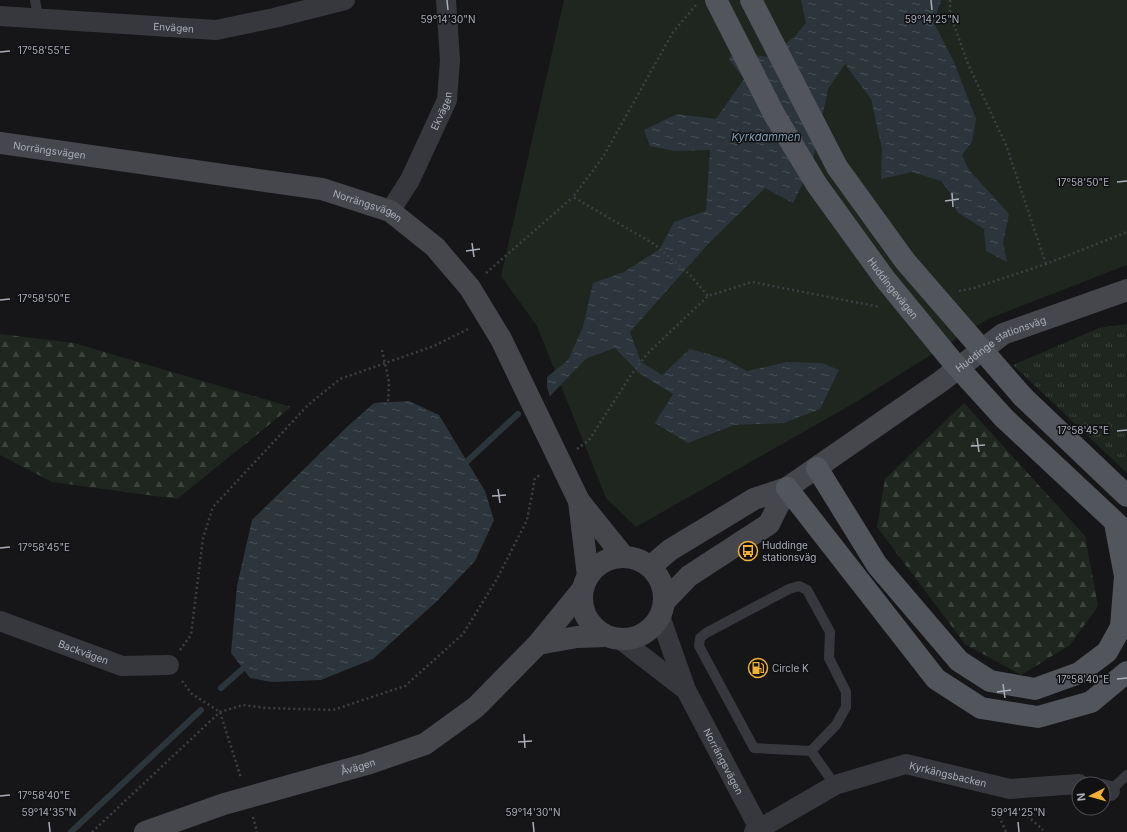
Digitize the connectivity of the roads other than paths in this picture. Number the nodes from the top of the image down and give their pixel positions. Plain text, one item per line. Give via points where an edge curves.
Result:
1 (345, 0) edge
2 (446, 0) edge
3 (716, 0) edge
4 (751, 0) edge
5 (36, 9) edge
6 (0, 16) edge
7 (0, 143) edge
8 (390, 211) junction
9 (1127, 290) edge
10 (817, 468) junction
11 (787, 488) junction
12 (1126, 495) edge
13 (579, 501) junction
14 (1121, 527) edge
15 (624, 557) junction
16 (650, 567) junction
17 (585, 583) junction
18 (662, 609) junction
19 (0, 620) edge
20 (613, 638) junction
21 (538, 644) junction
22 (169, 664) road end
23 (1127, 672) edge
24 (686, 690) junction
25 (811, 751) junction
26 (1127, 775) edge
27 (834, 785) junction
28 (1071, 785) edge
29 (1111, 787) edge
30 (758, 831) edge
31 (145, 832) edge

1 - 5 street, Envägen via 216,30
2 - 8 street, Ekvägen via 450,60 447,100 410,180
3 - 14 main road, Huddingevägen, bridge via 775,116 817,185 885,279 953,362 1004,418
4 - 12 main road, bridge via 837,167 905,261 1023,397
5 - 6 street, Envägen
7 - 8 street, Norrängsvägen via 322,190
8 - 13 street, Norrängsvägen via 435,247 470,288 501,339
9 - 10 street, Huddinge stationsväg via 1004,334
10 - 11 street, Huddinge stationsväg
10 - 14 main road via 877,565 959,661 990,681 1035,689 1079,673 1107,652 1121,627 1125,576
11 - 16 street, Huddinge stationsväg via 754,499 670,550
11 - 18 street, Huddinge stationsväg via 769,524 689,576
11 - 23 main road via 936,679 981,708 1038,717 1091,702
13 - 15 street, Norrängsvägen
13 - 17 street, Norrängsvägen
15 - 16 street via 638,560
15 - 17 street via 610,559 597,566
16 - 18 street via 663,588
17 - 20 street via 582,604 586,617 594,628
17 - 21 street, Åvägen
18 - 20 street via 652,628 640,636
18 - 24 street, Norrängsvägen
19 - 22 street, Backvägen via 122,666
20 - 21 street via 577,637
20 - 24 street, Norrängsvägen
21 - 31 street, Åvägen via 476,707 425,744 366,764 224,804
24 - 30 street, Norrängsvägen
25 - 25 lane via 836,725 846,707 846,692 829,658 830,632 807,590 799,586 706,633 700,638 699,646 754,748
25 - 27 lane
26 - 29 lane
27 - 28 street, Kyrkängsbacken via 906,764 1010,789
27 - 30 street, Kyrkängsbacken

